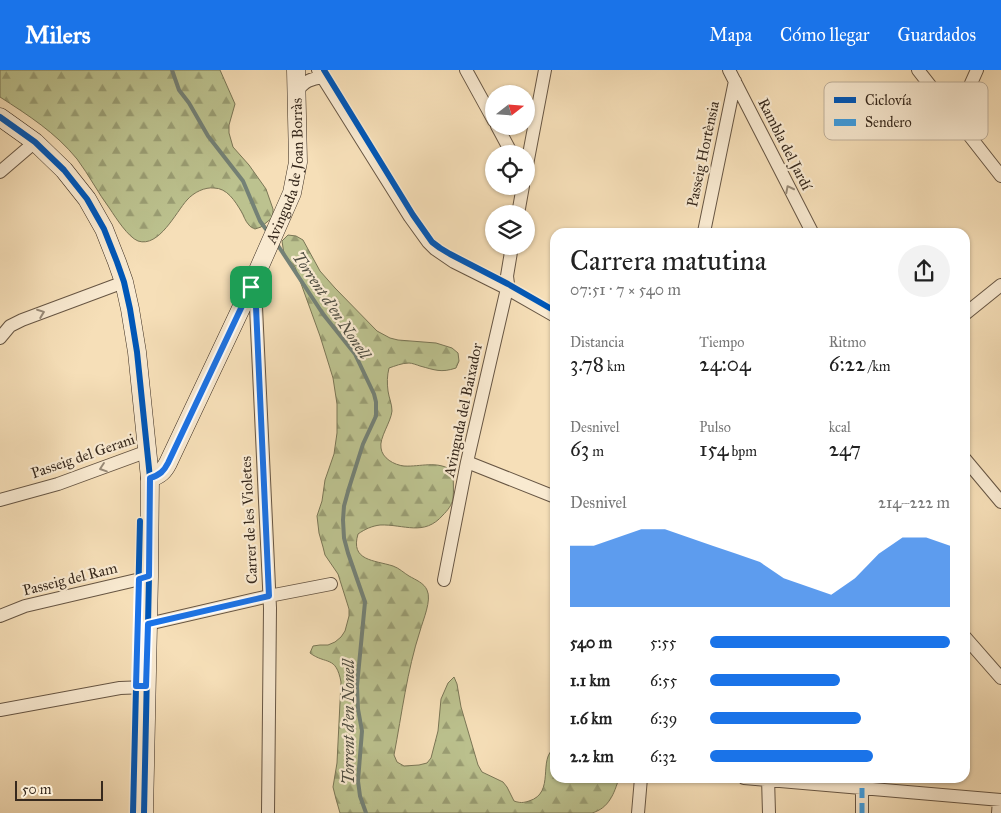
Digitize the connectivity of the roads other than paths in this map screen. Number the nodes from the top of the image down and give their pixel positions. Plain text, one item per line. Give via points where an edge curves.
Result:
1 (296, 70) edge
2 (466, 70) edge
3 (545, 70) edge
4 (918, 70) edge
5 (978, 70) edge
6 (321, 74) edge
7 (732, 76) edge
8 (927, 82) edge
9 (972, 82) edge
10 (297, 91) junction
11 (485, 105) edge
12 (0, 117) edge
13 (972, 140) edge
14 (36, 142) junction
15 (531, 145) edge
16 (0, 172) edge
17 (1001, 176) edge
18 (705, 228) edge
19 (810, 228) edge
20 (511, 255) edge
21 (124, 282) junction
22 (1001, 285) edge
23 (251, 287) junction
24 (506, 288) junction
25 (970, 310) edge
26 (550, 313) edge
27 (0, 337) edge
28 (148, 451) junction
29 (467, 462) junction
30 (970, 464) edge
31 (150, 478) junction
32 (550, 495) edge
33 (0, 500) edge
34 (1001, 502) edge
35 (149, 576) junction
36 (444, 580) dead end
37 (331, 584) dead end
38 (269, 596) junction
39 (0, 616) edge
40 (148, 624) junction
41 (970, 643) edge
42 (1001, 678) edge
43 (146, 686) junction
44 (0, 710) edge
45 (641, 783) edge
46 (768, 783) edge
47 (810, 783) edge
48 (862, 788) junction
49 (999, 804) edge
50 (144, 813) edge
51 (268, 813) edge
52 (638, 813) edge
53 (769, 813) edge
54 (862, 813) edge

1 - 10 street, Avinguda de Joan Borràs
2 - 11 street
3 - 15 street
4 - 8 street
5 - 9 street
6 - 10 street via 301,85
6 - 24 street via 428,242 454,262
7 - 18 street, Passeig Hortènsia
19 -> 7 street, Rambla del Jardí
10 - 23 street, Avinguda de Joan Borràs via 298,162 292,193
12 - 14 street
13 - 17 street
14 - 16 street
14 - 21 street via 87,199 104,229
20 - 24 street, Avinguda del Baixador
27 -> 21 street via 10,326 22,320
21 - 28 street via 137,352
22 - 25 street
23 - 31 street, Avinguda de Joan Borràs via 164,471
23 - 38 street, Carrer de les Violetes via 256,307
24 - 26 street
24 - 29 street, Avinguda del Baixador
28 - 31 street
28 -> 33 street, Passeig del Gerani via 58,484
29 - 32 street
29 - 36 street, Avinguda del Baixador
30 - 34 street
31 - 35 street
35 - 39 street, Passeig del Ram via 25,606
35 - 40 street
37 - 38 street
38 - 40 street
38 - 51 street, Carrer de les Violetes
40 - 43 street
41 - 42 street
43 - 44 street
43 - 50 street
45 - 52 street
46 - 53 street
47 - 48 street
48 - 49 street
48 - 54 street

